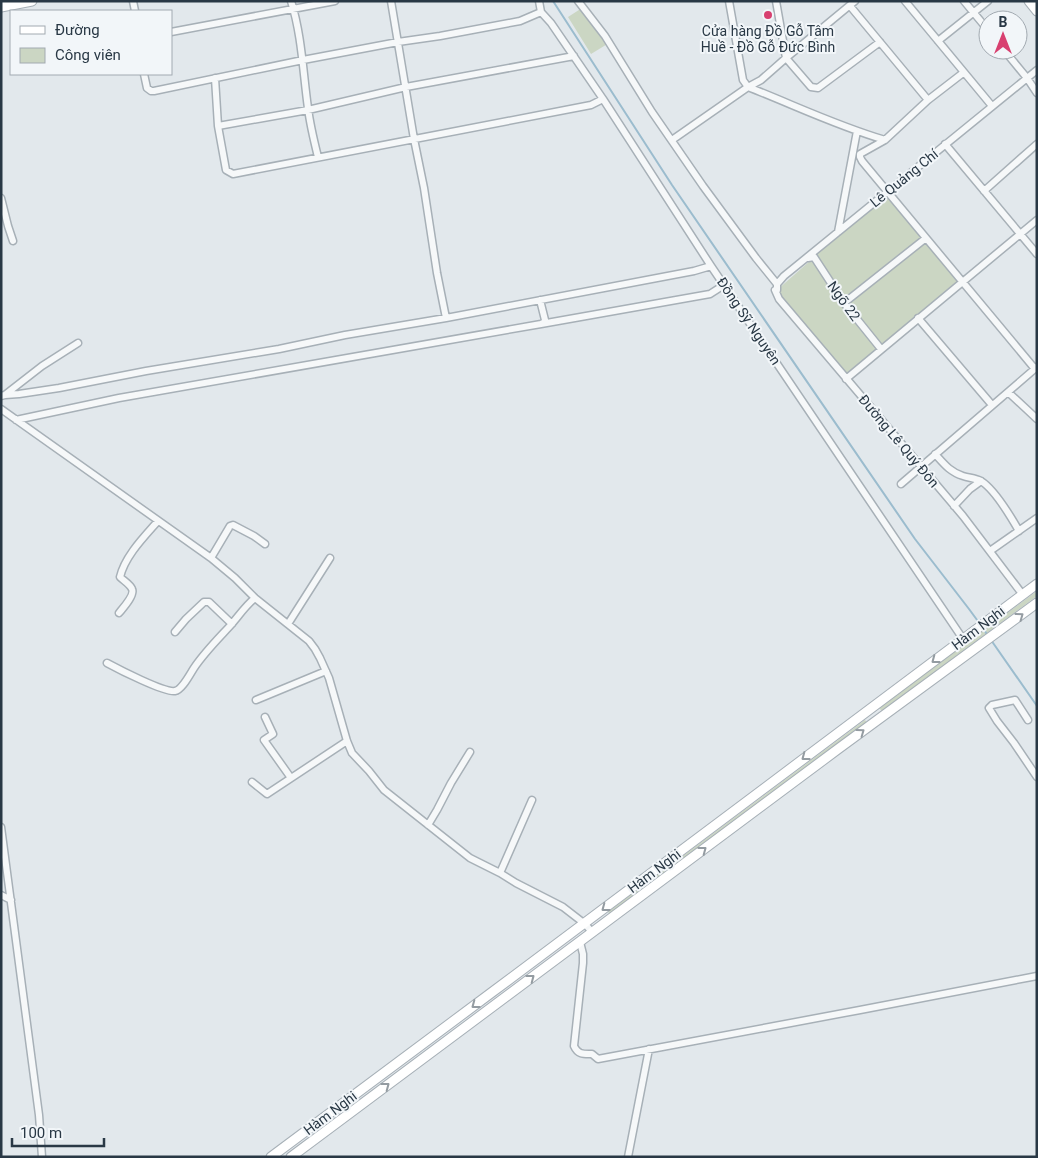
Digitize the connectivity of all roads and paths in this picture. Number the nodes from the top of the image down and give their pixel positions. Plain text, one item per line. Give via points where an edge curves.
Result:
1 (32, 1) edge
2 (291, 1) edge
3 (336, 1) edge
4 (391, 1) edge
5 (539, 1) edge
6 (578, 1) edge
7 (729, 1) edge
8 (776, 1) edge
9 (856, 1) edge
10 (905, 1) edge
11 (964, 1) edge
12 (988, 1) edge
13 (1029, 1) edge
14 (850, 6) junction
15 (1, 7) edge
16 (294, 10) junction
17 (1037, 11) edge
18 (541, 12) junction
19 (974, 13) junction
20 (978, 18) edge
21 (172, 32) edge
22 (938, 41) junction
23 (398, 42) junction
24 (880, 42) junction
25 (574, 56) junction
26 (786, 58) junction
27 (303, 60) junction
28 (1012, 60) edge
29 (1037, 70) edge
30 (963, 74) junction
31 (144, 75) edge
32 (215, 78) junction
33 (1027, 78) junction
34 (748, 87) junction
35 (406, 88) junction
36 (1037, 93) edge
37 (603, 99) junction
38 (928, 100) junction
39 (992, 106) junction
40 (308, 110) junction
41 (218, 126) junction
42 (857, 132) junction
43 (414, 139) junction
44 (672, 140) junction
45 (885, 140) junction
46 (946, 144) junction
47 (1037, 144) edge
48 (318, 157) junction
49 (984, 191) junction
50 (887, 192) junction
51 (1, 198) edge
52 (1037, 220) edge
53 (838, 232) junction
54 (1020, 234) junction
55 (926, 238) junction
56 (13, 241) dead end
57 (1037, 254) edge
58 (807, 258) junction
59 (711, 266) junction
60 (962, 282) junction
61 (724, 285) junction
62 (777, 287) junction
63 (540, 300) junction
64 (844, 303) junction
65 (446, 318) junction
66 (918, 318) junction
67 (541, 324) junction
68 (78, 343) dead end
69 (881, 349) junction
70 (1036, 368) edge
71 (846, 379) junction
72 (1008, 392) junction
73 (3, 396) edge
74 (992, 406) junction
75 (2, 411) edge
76 (1037, 419) edge
77 (16, 420) junction
78 (936, 454) junction
79 (920, 467) junction
80 (981, 481) junction
81 (901, 484) dead end
82 (954, 506) junction
83 (1037, 518) edge
84 (158, 521) junction
85 (1019, 531) junction
86 (265, 544) dead end
87 (990, 551) junction
88 (211, 558) junction
89 (330, 558) dead end
90 (1037, 584) edge
91 (1023, 595) junction
92 (256, 598) junction
93 (1037, 603) edge
94 (119, 613) dead end
95 (232, 624) junction
96 (288, 624) junction
97 (175, 632) dead end
98 (963, 639) junction
99 (107, 662) dead end
100 (326, 671) junction
101 (256, 700) dead end
102 (265, 717) dead end
103 (1028, 720) dead end
104 (347, 741) junction
105 (470, 752) dead end
106 (1037, 777) edge
107 (291, 778) junction
108 (252, 782) dead end
109 (532, 800) dead end
110 (428, 825) junction
111 (1, 826) edge
112 (500, 873) junction
113 (1, 895) edge
114 (12, 900) junction
115 (585, 924) junction
116 (592, 932) junction
117 (580, 942) junction
118 (1037, 976) edge
119 (649, 1049) junction
120 (42, 1157) edge
121 (271, 1157) edge
122 (291, 1157) edge
123 (628, 1157) edge

1 - 15 main road
2 - 16 street
3 - 16 street
4 - 23 street
5 - 18 street, Đồng Sỹ Nguyên
6 - 44 street, Đường Lê Quý Đôn via 605,36
7 - 34 street via 743,80
8 - 26 street
9 - 14 street
10 - 22 street
11 - 19 street
12 - 19 street
13 - 17 main road
14 - 24 street
14 - 26 street
16 - 21 street
16 - 27 street
18 - 23 street via 520,21
18 - 25 street, Đồng Sỹ Nguyên
19 - 20 street
19 - 22 street
22 - 30 street
23 - 27 street
23 - 35 street
24 - 26 street via 818,88 811,87
24 - 38 street
25 - 35 street
25 - 37 street, Đồng Sỹ Nguyên
26 - 34 street
27 - 32 street
27 - 40 street
28 - 33 street
29 - 33 street, Lê Quảng Chí
30 - 38 street
30 - 39 street
31 - 32 street via 146,86 151,91
32 - 41 street
33 - 36 street
33 - 39 street, Lê Quảng Chí
34 - 42 street
34 - 44 street
35 - 40 street
35 - 43 street
37 - 43 street via 591,105
37 - 59 street, Đồng Sỹ Nguyên
38 - 45 street
39 - 46 street, Lê Quảng Chí
40 - 41 street
40 - 48 street
41 - 48 street via 226,170 233,174
42 - 45 street
42 - 53 street
43 - 48 street
43 - 65 street
44 - 62 street, Đường Lê Quý Đôn
45 - 50 street via 860,157
46 - 49 street
46 - 50 street, Lê Quảng Chí
47 - 49 street
49 - 54 street
50 - 53 street, Lê Quảng Chí
50 - 55 street
51 - 56 street
52 - 54 street
53 - 58 street, Lê Quảng Chí
54 - 57 street
54 - 60 street
55 - 60 street
55 - 64 street
58 - 62 street, Lê Quảng Chí
58 - 64 street, Ngõ 22 via 814,257
59 - 61 street, Đồng Sỹ Nguyên
59 - 63 street
60 - 66 street
60 - 70 street
61 - 67 street via 710,294
61 - 98 street, Đồng Sỹ Nguyên
62 - 71 street, Đường Lê Quý Đôn via 779,299
63 - 65 street
63 - 67 street via 544,317
64 - 69 street, Ngõ 22
65 - 73 street
66 - 69 street
66 - 74 street
67 - 77 street via 119,398
68 - 73 street
69 - 71 street
70 - 72 street
71 - 79 street, Đường Lê Quý Đôn
72 - 74 street
72 - 76 street
74 - 78 street
75 - 77 street
77 - 84 street
78 - 79 street
78 - 80 street via 951,471
79 - 81 street
79 - 82 street, Đường Lê Quý Đôn
80 - 82 street
80 - 85 street
82 - 87 street, Đường Lê Quý Đôn
83 - 85 street
84 - 88 street
84 - 94 street via 139,544 120,577 133,591
85 - 87 street
86 - 88 street via 233,525
87 - 91 street, Đường Lê Quý Đôn
88 - 92 street
89 - 96 street
90 - 91 main road, Hàm Nghi
91 - 98 main road, Hàm Nghi
92 - 95 street
92 - 96 street
116 -> 93 main road, Hàm Nghi
95 - 97 street via 209,602 204,602
95 - 99 street via 174,692 140,680
96 - 100 street via 309,641
98 -> 115 main road, Hàm Nghi
100 - 101 street
100 - 104 street
102 - 107 street via 274,734 264,740
103 - 106 street via 1015,700 989,708
104 - 107 street
104 - 110 street via 352,753 384,790
105 - 110 street
107 - 108 street via 267,794
109 - 112 street
110 - 112 street via 470,858
111 - 114 street
112 - 115 street
113 - 114 street
114 - 120 street
115 - 116 street
115 -> 121 main road, Hàm Nghi
116 - 117 main road, Hàm Nghi
117 - 119 street via 583,963 574,1042 576,1051 592,1054 598,1059
122 -> 117 main road, Hàm Nghi
118 - 119 street
119 - 123 street

